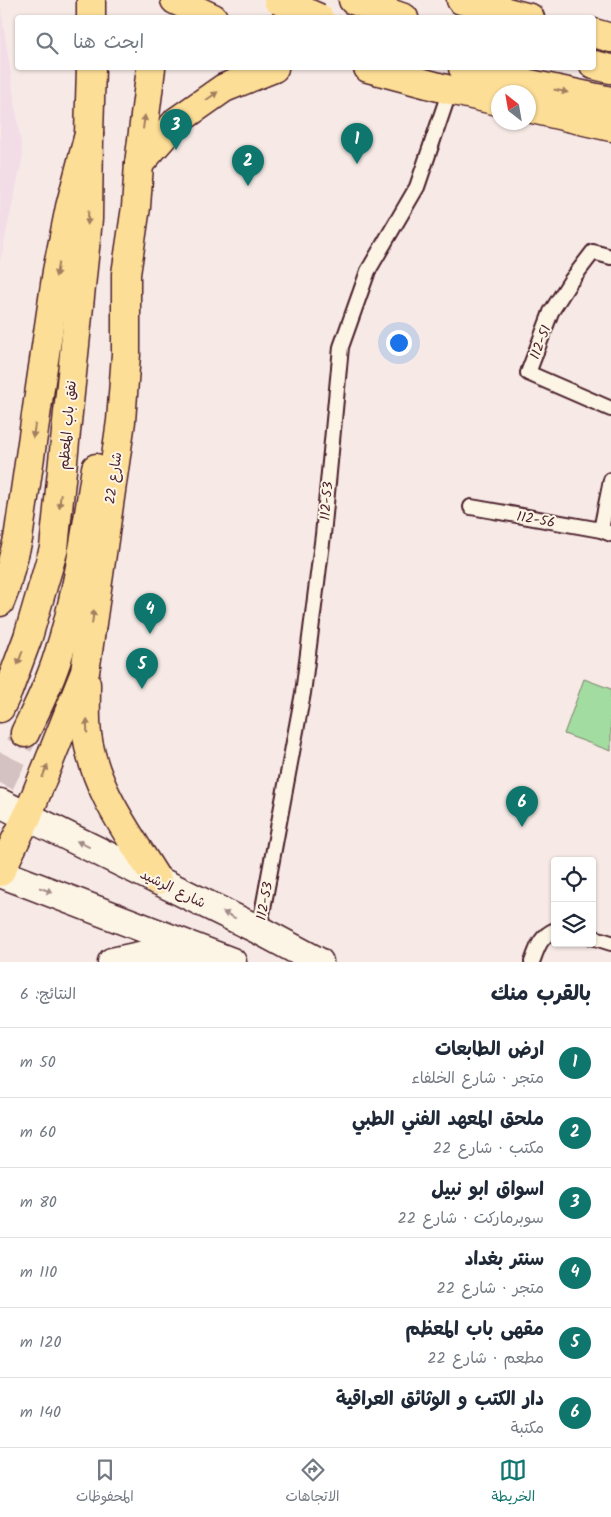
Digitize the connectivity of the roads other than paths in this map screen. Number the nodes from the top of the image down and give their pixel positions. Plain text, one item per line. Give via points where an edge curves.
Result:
1 (91, 0) edge
2 (175, 0) edge
3 (278, 0) edge
4 (353, 0) edge
5 (461, 0) edge
6 (91, 15) edge
7 (168, 15) edge
8 (207, 15) edge
9 (312, 15) edge
10 (396, 15) edge
11 (518, 15) edge
12 (596, 34) edge
13 (611, 38) edge
14 (596, 65) edge
15 (611, 69) edge
16 (91, 70) edge
17 (151, 70) edge
18 (269, 70) edge
19 (384, 70) edge
20 (457, 79) edge
21 (491, 97) edge
22 (611, 101) edge
23 (536, 110) edge
24 (611, 127) edge
25 (89, 134) junction
26 (138, 164) junction
27 (611, 257) edge
28 (126, 274) junction
29 (611, 410) edge
30 (611, 480) edge
31 (471, 507) dead end
32 (606, 532) edge
33 (0, 602) edge
34 (85, 672) junction
35 (0, 708) edge
36 (25, 733) tunnel mouth
37 (0, 804) edge
38 (27, 817) junction
39 (0, 873) edge
40 (157, 880) junction
41 (259, 930) junction
42 (551, 931) edge
43 (596, 938) edge
44 (611, 943) edge
45 (196, 948) junction
46 (112, 962) edge
47 (232, 962) edge
48 (319, 962) edge
49 (532, 962) edge

1 - 6 main road
2 - 7 main road
2 - 8 main road
3 - 9 main road, bridge
4 - 10 main road
5 - 11 main road
12 - 13 main road
14 - 15 main road
16 - 25 main road
26 -> 17 main road, شارع 22
26 -> 18 main road via 184,115 224,88
19 - 20 main road
20 - 21 main road
20 -> 22 main road via 506,79
20 - 41 lane, 112-53 via 417,187 368,271 341,347 323,535 303,693
23 - 24 main road
25 -> 33 main road via 57,271 18,539
25 -> 35 main road, نفق باب المعظم via 88,219 54,548 28,637
26 - 28 main road, شارع 22 via 136,207
27 - 29 lane, 112-51 via 593,252 570,282 551,312 528,373
34 -> 28 main road, شارع 22 via 121,421 126,354
28 - 36 main road via 70,618 58,658
30 - 32 lane
31 - 32 lane, 112-56
38 -> 34 main road, شارع 22
40 -> 34 main road via 106,797 94,765 87,734
37 - 38 main road, شارع الرشيد
38 - 39 main road, شارع 22
40 -> 38 main road, شارع الرشيد
39 -> 45 main road
41 -> 40 main road, شارع الرشيد
41 - 48 main road, شارع الرشيد
42 - 49 lane via 540,941
43 - 44 lane
45 - 46 main road
45 - 47 main road

